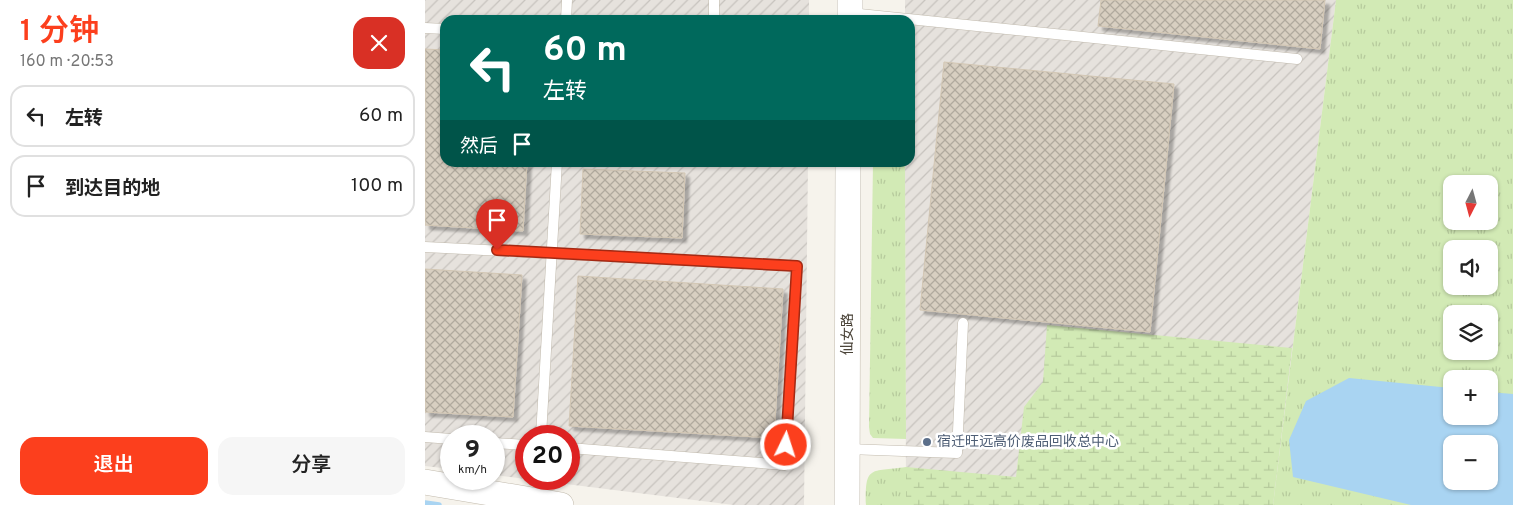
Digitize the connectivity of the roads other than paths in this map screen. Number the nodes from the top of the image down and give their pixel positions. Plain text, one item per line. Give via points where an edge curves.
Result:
1 (567, 0) edge
2 (715, 0) edge
3 (850, 11) edge
4 (566, 15) edge
5 (714, 15) edge
6 (887, 15) edge
7 (915, 18) edge
8 (425, 28) edge
9 (440, 29) edge
10 (1297, 59) dead end
11 (557, 167) edge
12 (849, 167) edge
13 (425, 246) edge
14 (552, 253) junction
15 (963, 323) dead end
16 (542, 425) edge
17 (425, 437) edge
18 (440, 438) edge
19 (580, 449) edge
20 (847, 449) junction
21 (425, 482) edge
22 (561, 505) edge
23 (847, 505) edge

1 - 4 lane
2 - 5 lane
3 - 6 lane
7 - 10 lane
8 - 9 lane
11 - 14 lane
12 - 20 street, 仙女路
13 - 14 lane
14 - 16 lane
14 - 19 lane via 797,266 785,465
15 - 20 lane via 957,453
17 - 18 lane
20 - 23 street, 仙女路
21 - 22 street

